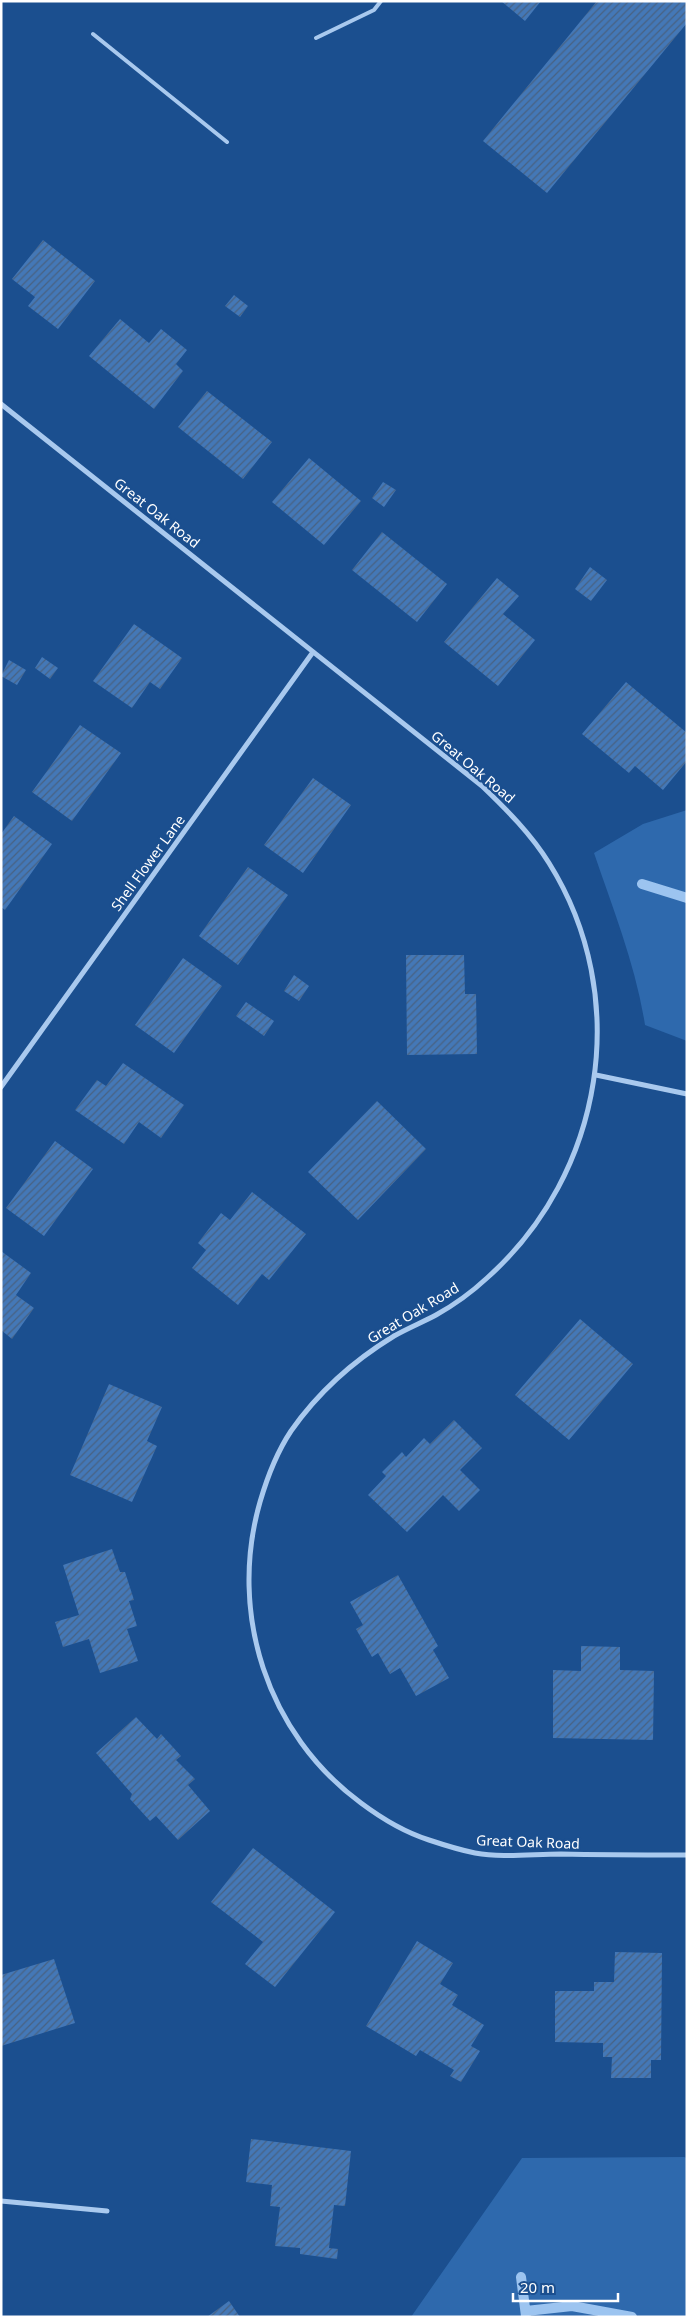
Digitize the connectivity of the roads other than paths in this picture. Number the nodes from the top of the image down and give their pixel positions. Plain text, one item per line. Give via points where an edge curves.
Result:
1 (381, 1) edge
2 (93, 34) dead end
3 (316, 38) dead end
4 (227, 142) dead end
5 (1, 404) edge
6 (313, 652) junction
7 (596, 1075) junction
8 (1, 1087) edge
9 (687, 1094) edge
10 (687, 1855) edge
11 (1, 2201) edge
12 (107, 2211) dead end

1 - 3 lane via 374,10
2 - 4 lane
5 - 6 street, Great Oak Road
6 - 7 street, Great Oak Road via 482,786 516,818 550,863 575,914 591,968 598,1024
6 - 8 street, Shell Flower Lane
7 - 9 street
7 - 10 street, Great Oak Road via 590,1108 574,1156 552,1202 522,1243 486,1279 441,1312 397,1334 352,1363 317,1396 289,1435 267,1478 252,1529 247,1577 251,1625 263,1672 282,1716 304,1748 344,1790 383,1819 426,1840 478,1854
11 - 12 street

